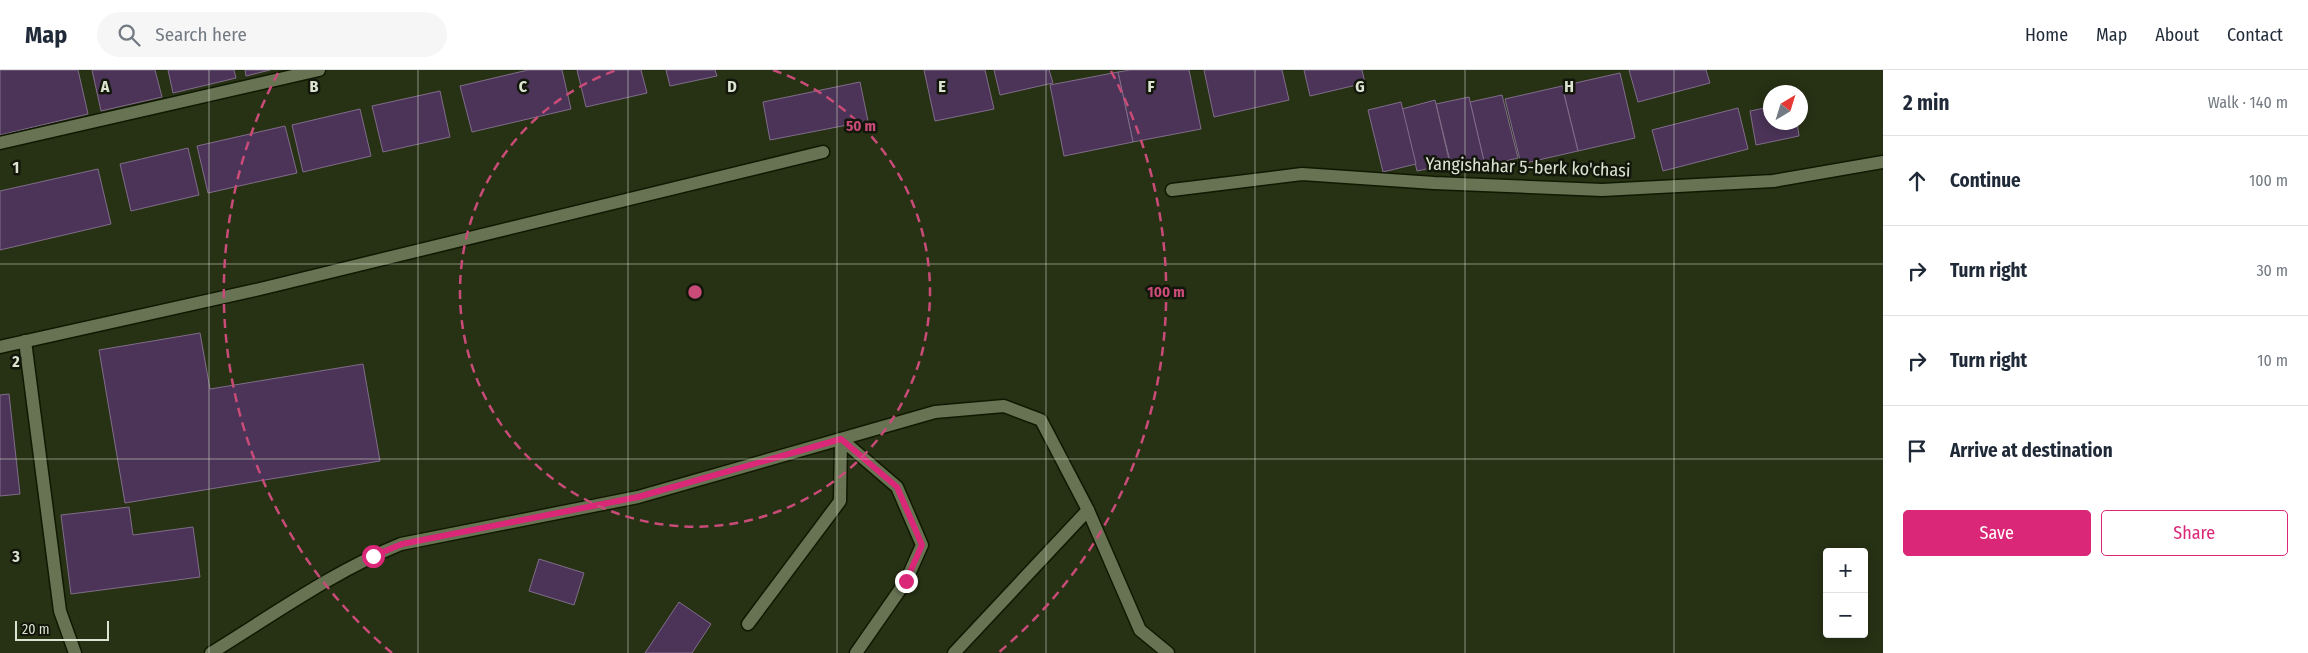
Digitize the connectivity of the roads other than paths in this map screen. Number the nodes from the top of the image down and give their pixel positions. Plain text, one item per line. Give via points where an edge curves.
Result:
1 (319, 70) edge
2 (0, 143) edge
3 (823, 152) dead end
4 (1883, 162) edge
5 (1172, 190) dead end
6 (25, 341) junction
7 (0, 346) edge
8 (841, 439) junction
9 (1088, 510) junction
10 (748, 624) dead end
11 (75, 653) edge
12 (211, 653) edge
13 (856, 653) edge
14 (954, 653) edge
15 (1168, 653) edge

1 - 2 street
3 - 6 street via 260,289
4 - 5 street, Yangishahar 5-berk ko'chasi via 1773,181 1602,190 1302,174
6 - 7 street
6 - 11 street via 60,611
8 - 9 street via 935,412 1004,406 1041,420
8 - 10 street via 840,500
8 - 12 street via 638,497 402,544 364,560
8 - 13 street via 897,487 922,545 906,581
9 - 14 street
9 - 15 street via 1140,630

